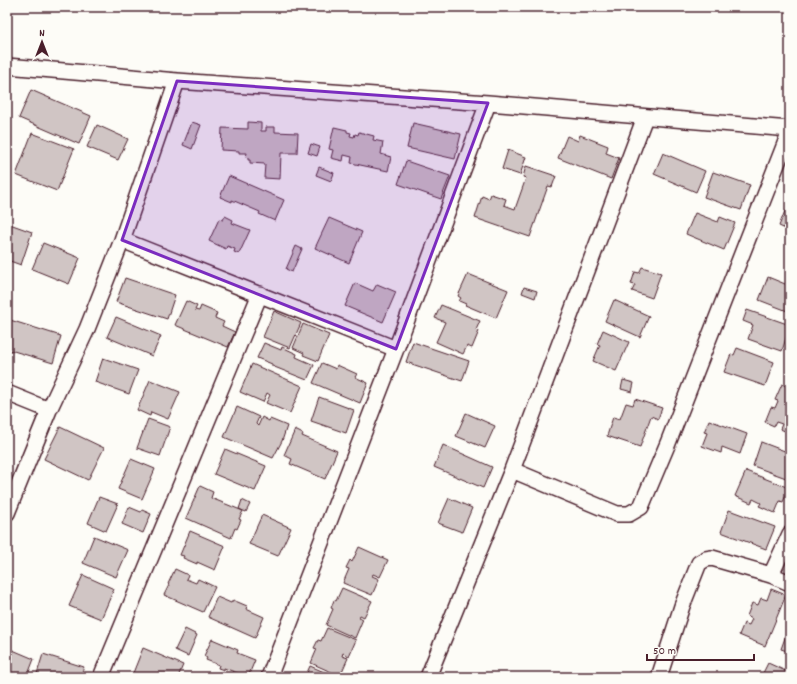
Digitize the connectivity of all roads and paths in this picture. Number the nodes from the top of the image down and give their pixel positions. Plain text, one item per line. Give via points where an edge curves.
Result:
1 (7, 66) edge
2 (178, 81) junction
3 (488, 103) junction
4 (645, 117) junction
5 (790, 130) edge
6 (122, 240) junction
7 (260, 294) junction
8 (396, 349) junction
9 (7, 393) edge
10 (50, 410) junction
11 (512, 470) junction
12 (7, 513) edge
13 (790, 534) edge
14 (771, 575) junction
15 (790, 583) edge
16 (101, 677) edge
17 (268, 677) edge
18 (428, 677) edge
19 (659, 677) edge

1 - 2 street
2 - 3 street
2 - 6 street
3 - 4 street
3 - 8 street
4 - 5 street
4 - 11 street
5 - 11 street via 641,507 629,514 617,514
6 - 7 street
6 - 10 street
7 - 8 street
7 - 16 street
8 - 17 street
9 - 10 street
10 - 12 street
11 - 18 street
13 - 14 street
14 - 15 street
14 - 19 street via 712,558 699,563

